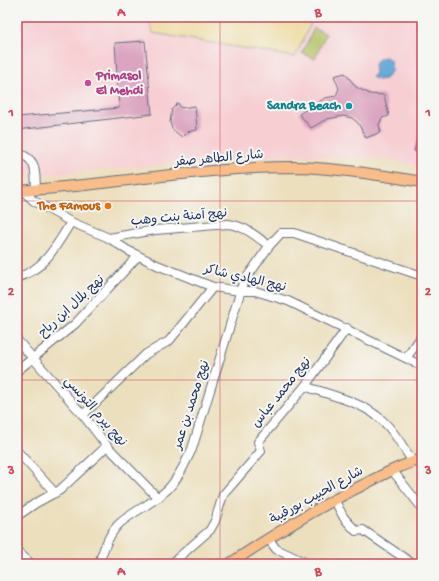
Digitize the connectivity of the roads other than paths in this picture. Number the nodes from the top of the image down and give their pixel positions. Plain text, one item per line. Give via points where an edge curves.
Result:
1 (17, 153) edge
2 (422, 182) edge
3 (36, 190) junction
4 (20, 191) edge
5 (71, 222) junction
6 (109, 238) junction
7 (269, 246) junction
8 (138, 256) junction
9 (422, 276) edge
10 (17, 277) edge
11 (214, 287) junction
12 (240, 291) junction
13 (347, 328) junction
14 (422, 336) edge
15 (17, 340) edge
16 (407, 357) junction
17 (32, 359) junction
18 (422, 366) edge
19 (17, 371) edge
20 (305, 386) junction
21 (83, 415) junction
22 (107, 446) junction
23 (17, 451) edge
24 (418, 461) edge
25 (392, 470) junction
26 (55, 493) junction
27 (158, 498) junction
28 (334, 499) junction
29 (422, 508) edge
30 (17, 516) edge
31 (268, 538) junction
32 (17, 551) edge
33 (304, 563) edge
34 (31, 564) edge
35 (99, 564) edge
36 (171, 564) edge
37 (229, 564) edge
38 (413, 564) edge

1 - 3 street via 28,157 34,164
2 - 3 main road, شارع الطاهر صفر via 345,170 295,167 248,169
3 - 4 main road, شارع الطاهر صفر
4 - 5 street, نهج الهادي شاكر
5 - 6 street, نهج الهادي شاكر
5 - 10 street via 42,263 27,275
6 - 7 street, نهج آمنة بنت وهب via 155,230 228,224 239,225
6 - 8 street, نهج الهادي شاكر
7 - 9 street, نهج محمد بن عمر via 281,233 294,233
7 - 12 street, نهج محمد بن عمر
8 - 11 street, نهج الهادي شاكر
8 - 17 street, نهج بلال ابن رباح via 75,324
11 - 12 street, نهج الهادي شاكر
11 - 21 street via 169,341 146,354
12 - 13 street, نهج الهادي شاكر via 273,295
12 - 27 street, نهج محمد بن عمر via 192,449 176,480
13 - 16 street, نهج الهادي شاكر
13 - 20 street, نهج محمد عباس
14 - 16 street
15 - 17 street, نهج بيرم التونسي
16 - 18 street, نهج الهادي شاكر
17 - 19 street, نهج بلال ابن رباح
17 - 21 street, نهج بيرم التونسي
20 - 24 street via 354,404 377,416
20 - 36 street, نهج محمد عباس via 258,442 261,451 223,495 210,530
21 - 22 street, نهج بيرم التونسي
22 - 26 street
22 - 27 street, نهج بيرم التونسي
23 - 26 street
24 - 25 main road, شارع الحبيب بورقيبة
25 - 28 main road, شارع الحبيب بورقيبة
25 - 29 street
26 - 30 street
27 - 35 street, نهج محمد بن عمر via 120,523 109,540
28 - 31 main road, شارع الحبيب بورقيبة
28 - 38 street via 344,518 356,531 363,530
31 - 33 street via 276,549
31 - 37 main road, شارع الحبيب بورقيبة
32 - 34 street

